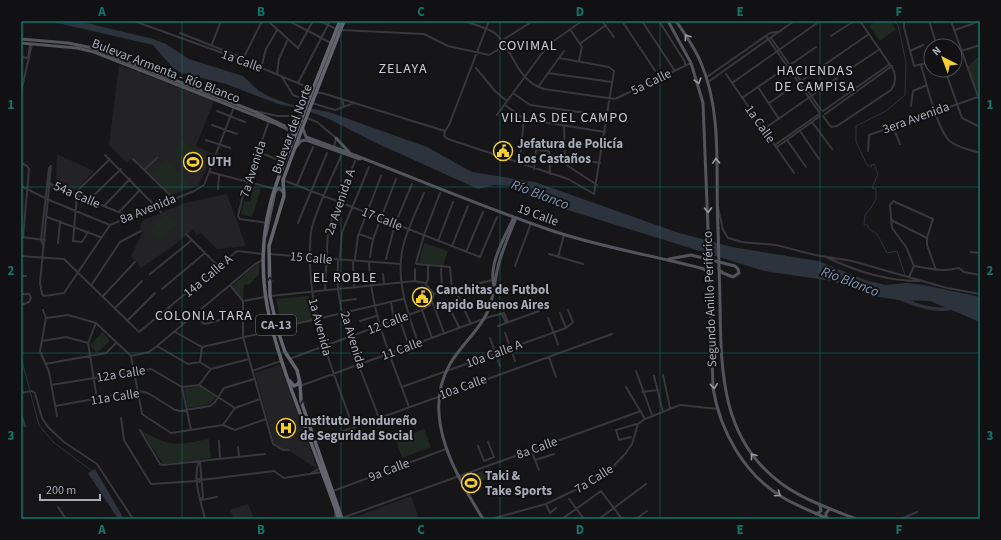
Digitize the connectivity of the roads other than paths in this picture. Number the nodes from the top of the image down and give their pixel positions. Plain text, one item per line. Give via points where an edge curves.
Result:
1 (134, 21) edge
2 (221, 21) edge
3 (262, 21) edge
4 (268, 21) edge
5 (289, 21) edge
6 (297, 21) edge
7 (313, 21) edge
8 (320, 21) edge
9 (330, 21) edge
10 (340, 21) edge
11 (344, 21) edge
12 (465, 21) edge
13 (489, 21) edge
14 (582, 21) edge
15 (602, 21) edge
16 (622, 21) edge
17 (642, 21) edge
18 (659, 21) edge
19 (668, 21) edge
20 (676, 21) edge
21 (794, 21) edge
22 (820, 21) edge
23 (854, 21) edge
24 (860, 21) edge
25 (904, 21) edge
26 (929, 21) edge
27 (951, 21) edge
28 (980, 21) edge
29 (535, 22) dead end
30 (295, 24) junction
31 (328, 26) junction
32 (606, 26) junction
33 (570, 28) junction
34 (486, 29) junction
35 (277, 30) junction
36 (339, 30) junction
37 (955, 30) junction
38 (308, 31) junction
39 (782, 31) junction
40 (180, 33) dead end
41 (869, 34) junction
42 (766, 36) junction
43 (831, 36) dead end
44 (614, 37) dead end
45 (771, 38) junction
46 (934, 38) edge
47 (957, 38) edge
48 (322, 39) junction
49 (288, 40) junction
50 (768, 40) junction
51 (21, 41) edge
52 (501, 41) junction
53 (331, 43) junction
54 (581, 43) junction
55 (31, 44) junction
56 (212, 45) junction
57 (923, 45) dead end
58 (980, 45) edge
59 (504, 46) junction
60 (816, 47) dead end
61 (880, 49) junction
62 (778, 50) junction
63 (910, 50) junction
64 (963, 50) edge
65 (564, 51) dead end
66 (478, 52) junction
67 (963, 56) edge
68 (21, 57) edge
69 (29, 58) junction
70 (559, 58) junction
71 (243, 59) junction
72 (579, 61) junction
73 (123, 63) junction
74 (691, 63) junction
75 (890, 64) junction
76 (921, 65) joint
77 (685, 66) junction
78 (788, 66) junction
79 (892, 66) junction
80 (853, 67) dead end
81 (261, 68) junction
82 (476, 68) dead end
83 (720, 68) junction
84 (147, 69) junction
85 (675, 70) junction
86 (723, 71) junction
87 (548, 73) junction
88 (726, 74) dead end
89 (277, 75) junction
90 (282, 77) junction
91 (707, 77) junction
92 (524, 78) junction
93 (660, 78) junction
94 (837, 78) dead end
95 (872, 78) junction
96 (948, 78) edge
97 (292, 81) junction
98 (612, 82) junction
99 (708, 82) junction
100 (800, 82) junction
101 (298, 83) junction
102 (732, 83) junction
103 (288, 85) junction
104 (927, 85) junction
105 (305, 86) junction
106 (538, 87) junction
107 (758, 87) junction
108 (316, 88) junction
109 (788, 90) dead end
110 (193, 91) junction
111 (21, 92) edge
112 (314, 93) junction
113 (322, 93) junction
114 (513, 93) junction
115 (810, 97) junction
116 (978, 97) junction
117 (219, 98) junction
118 (742, 98) junction
119 (342, 99) junction
120 (610, 100) junction
121 (507, 101) junction
122 (980, 102) edge
123 (354, 103) junction
124 (769, 103) junction
125 (957, 104) junction
126 (505, 105) junction
127 (911, 106) dead end
128 (234, 107) junction
129 (344, 107) junction
130 (217, 111) dead end
131 (253, 111) junction
132 (936, 112) junction
133 (821, 113) junction
134 (497, 115) dead end
135 (255, 116) junction
136 (280, 116) junction
137 (608, 116) junction
138 (230, 117) junction
139 (524, 119) junction
140 (779, 119) junction
141 (269, 121) junction
142 (275, 121) junction
143 (245, 122) dead end
144 (812, 122) junction
145 (302, 123) junction
146 (212, 126) dead end
147 (564, 126) junction
148 (893, 127) junction
149 (980, 127) edge
150 (292, 129) junction
151 (764, 129) junction
152 (225, 130) junction
153 (799, 130) junction
154 (445, 131) junction
155 (605, 132) junction
156 (237, 134) dead end
157 (336, 138) junction
158 (294, 139) junction
159 (206, 140) dead end
160 (787, 140) junction
161 (565, 142) junction
162 (775, 144) junction
163 (900, 144) dead end
164 (220, 145) junction
165 (295, 147) junction
166 (313, 147) dead end
167 (777, 147) junction
168 (230, 148) dead end
169 (334, 148) junction
170 (603, 148) junction
171 (832, 149) dead end
172 (868, 151) dead end
173 (258, 152) junction
174 (327, 153) dead end
175 (351, 153) junction
176 (980, 153) edge
177 (106, 155) dead end
178 (341, 156) dead end
179 (157, 158) dead end
180 (215, 158) junction
181 (110, 159) junction
182 (133, 159) dead end
183 (520, 159) dead end
184 (576, 159) dead end
185 (819, 159) dead end
186 (224, 161) dead end
187 (355, 161) dead end
188 (372, 161) junction
189 (285, 162) junction
190 (599, 162) junction
191 (21, 163) edge
192 (369, 167) dead end
193 (806, 167) dead end
194 (121, 169) junction
195 (534, 169) junction
196 (144, 170) junction
197 (209, 172) junction
198 (794, 173) dead end
199 (550, 174) junction
200 (219, 176) junction
201 (381, 176) dead end
202 (130, 179) junction
203 (396, 179) dead end
204 (283, 180) junction
205 (247, 182) junction
206 (48, 183) junction
207 (51, 184) junction
208 (412, 184) dead end
209 (297, 185) junction
210 (597, 185) junction
211 (21, 186) edge
212 (218, 189) dead end
213 (275, 189) junction
214 (28, 190) junction
215 (140, 190) junction
216 (310, 190) junction
217 (424, 193) dead end
218 (440, 193) dead end
219 (76, 195) junction
220 (325, 196) junction
221 (173, 198) junction
222 (45, 199) junction
223 (49, 200) junction
224 (89, 200) junction
225 (339, 202) junction
226 (453, 202) dead end
227 (717, 202) junction
228 (156, 205) junction
229 (104, 206) junction
230 (468, 206) dead end
231 (353, 207) junction
232 (76, 211) junction
233 (118, 212) junction
234 (161, 212) dead end
235 (483, 212) dead end
236 (366, 213) junction
237 (128, 216) junction
238 (47, 217) junction
239 (497, 217) dead end
240 (515, 217) junction
241 (21, 218) edge
242 (24, 218) junction
243 (381, 219) junction
244 (891, 220) junction
245 (60, 222) junction
246 (267, 223) junction
247 (298, 223) dead end
248 (531, 223) junction
249 (395, 224) junction
250 (110, 225) junction
251 (74, 227) junction
252 (409, 230) junction
253 (141, 231) dead end
254 (88, 232) junction
255 (359, 233) junction
256 (186, 234) dead end
257 (424, 235) junction
258 (564, 235) junction
259 (22, 237) edge
260 (100, 237) junction
261 (927, 238) junction
262 (373, 239) junction
263 (41, 240) junction
264 (45, 240) junction
265 (192, 240) junction
266 (264, 240) junction
267 (270, 240) junction
268 (438, 241) junction
269 (58, 243) dead end
270 (452, 246) junction
271 (44, 247) junction
272 (466, 252) junction
273 (971, 252) dead end
274 (205, 253) junction
275 (980, 253) edge
276 (263, 254) junction
277 (269, 254) junction
278 (549, 254) dead end
279 (21, 256) edge
280 (824, 256) junction
281 (43, 257) junction
282 (340, 257) dead end
283 (370, 257) dead end
284 (558, 257) junction
285 (310, 258) junction
286 (386, 259) dead end
287 (667, 259) junction
288 (263, 260) junction
289 (325, 260) junction
290 (354, 260) junction
291 (338, 261) junction
292 (135, 262) dead end
293 (369, 262) junction
294 (401, 264) junction
295 (583, 264) dead end
296 (709, 264) junction
297 (428, 265) junction
298 (441, 266) junction
299 (515, 266) dead end
300 (914, 266) junction
301 (218, 267) junction
302 (415, 268) dead end
303 (704, 268) junction
304 (719, 269) junction
305 (936, 270) junction
306 (78, 271) junction
307 (709, 273) junction
308 (150, 274) dead end
309 (383, 274) dead end
310 (980, 275) edge
311 (21, 276) edge
312 (26, 276) dead end
313 (728, 276) junction
314 (909, 277) junction
315 (494, 280) junction
316 (142, 281) dead end
317 (922, 281) junction
318 (416, 282) junction
319 (401, 283) junction
320 (426, 283) junction
321 (92, 284) junction
322 (384, 285) junction
323 (720, 285) junction
324 (230, 286) junction
325 (370, 286) junction
326 (354, 287) junction
327 (264, 288) junction
328 (162, 289) dead end
329 (338, 289) junction
330 (325, 290) junction
331 (452, 290) junction
332 (311, 292) junction
333 (442, 292) junction
334 (21, 294) edge
335 (155, 294) dead end
336 (434, 294) junction
337 (980, 294) edge
338 (103, 296) junction
339 (270, 296) junction
340 (458, 296) dead end
341 (265, 297) junction
342 (356, 299) dead end
343 (403, 299) junction
344 (243, 301) junction
345 (341, 301) junction
346 (432, 301) junction
347 (391, 302) junction
348 (447, 303) dead end
349 (21, 305) edge
350 (373, 306) junction
351 (114, 308) junction
352 (168, 308) junction
353 (43, 310) dead end
354 (422, 310) junction
355 (568, 310) dead end
356 (539, 311) dead end
357 (343, 313) junction
358 (560, 313) dead end
359 (243, 314) junction
360 (409, 315) junction
361 (193, 316) junction
362 (376, 316) junction
363 (46, 318) junction
364 (399, 318) junction
365 (485, 318) junction
366 (548, 318) dead end
367 (316, 319) junction
368 (394, 320) junction
369 (127, 321) junction
370 (360, 321) dead end
371 (96, 323) junction
372 (507, 323) junction
373 (183, 324) junction
374 (470, 324) junction
375 (379, 326) junction
376 (498, 326) dead end
377 (277, 328) junction
378 (459, 328) junction
379 (566, 328) junction
380 (271, 331) junction
381 (175, 332) junction
382 (554, 332) junction
383 (444, 333) junction
384 (505, 334) dead end
385 (612, 334) dead end
386 (243, 337) junction
387 (350, 337) junction
388 (432, 338) junction
389 (490, 338) dead end
390 (279, 339) junction
391 (42, 341) junction
392 (88, 343) junction
393 (116, 343) junction
394 (418, 343) junction
395 (558, 344) dead end
396 (157, 346) junction
397 (324, 346) junction
398 (409, 346) junction
399 (202, 347) junction
400 (510, 348) junction
401 (389, 353) junction
402 (495, 353) junction
403 (91, 356) junction
404 (131, 356) junction
405 (549, 357) junction
406 (249, 359) junction
407 (289, 359) junction
408 (281, 361) junction
409 (515, 361) dead end
410 (200, 362) junction
411 (45, 364) junction
412 (360, 364) junction
413 (500, 366) dead end
414 (211, 369) junction
415 (252, 370) junction
416 (446, 371) junction
417 (636, 371) dead end
418 (134, 372) junction
419 (334, 373) junction
420 (663, 375) dead end
421 (654, 376) dead end
422 (556, 377) dead end
423 (94, 378) junction
424 (254, 379) junction
425 (51, 385) junction
426 (199, 385) junction
427 (300, 386) junction
428 (182, 387) junction
429 (402, 387) junction
430 (626, 387) dead end
431 (658, 390) junction
432 (138, 392) junction
433 (642, 392) junction
434 (21, 393) edge
435 (218, 396) junction
436 (440, 396) junction
437 (97, 399) junction
438 (260, 399) junction
439 (55, 406) junction
440 (409, 407) junction
441 (670, 407) junction
442 (235, 408) junction
443 (718, 409) junction
444 (186, 410) junction
445 (663, 411) junction
446 (641, 412) junction
447 (21, 413) edge
448 (652, 414) junction
449 (57, 416) dead end
450 (121, 418) dead end
451 (379, 418) junction
452 (645, 419) junction
453 (266, 420) junction
454 (638, 424) junction
455 (222, 425) junction
456 (25, 426) dead end
457 (353, 427) junction
458 (140, 430) dead end
459 (191, 430) junction
460 (631, 437) dead end
461 (219, 441) dead end
462 (314, 442) junction
463 (488, 442) dead end
464 (478, 446) dead end
465 (238, 447) dead end
466 (446, 449) junction
467 (288, 450) dead end
468 (531, 450) junction
469 (265, 454) dead end
470 (554, 454) dead end
471 (240, 457) junction
472 (220, 459) junction
473 (535, 460) junction
474 (199, 461) junction
475 (487, 461) junction
476 (489, 466) junction
477 (320, 468) junction
478 (539, 470) dead end
479 (322, 472) junction
480 (309, 475) junction
481 (458, 477) junction
482 (201, 480) junction
483 (197, 481) junction
484 (646, 484) dead end
485 (333, 491) junction
486 (217, 497) dead end
487 (569, 499) dead end
488 (201, 500) junction
489 (546, 504) junction
490 (819, 504) junction
491 (58, 507) dead end
492 (556, 508) dead end
493 (614, 508) junction
494 (335, 509) junction
495 (576, 509) junction
496 (830, 509) junction
497 (647, 510) dead end
498 (917, 512) dead end
499 (816, 514) junction
500 (828, 518) edge
501 (66, 519) edge
502 (133, 519) edge
503 (205, 519) edge
504 (334, 519) edge
505 (341, 519) edge
506 (483, 519) edge
507 (492, 519) edge
508 (562, 519) edge
509 (584, 519) edge
510 (599, 519) edge
511 (622, 519) edge
512 (636, 519) edge
513 (856, 519) edge
514 (901, 519) edge

1 - 71 street, 1a Calle
2 - 56 street
3 - 71 street
4 - 35 street
5 - 30 street
6 - 30 street
7 - 38 street
8 - 31 street
9 - 31 street
10 - 36 highway, Bulevar del Norte / CA-13
11 - 36 highway, Bulevar del Norte / CA-13
12 - 34 street
13 - 34 street
14 - 33 street
15 - 32 street
16 - 93 street
17 - 85 street
18 - 77 street
19 - 74 main road, Segundo Anillo Periférico
91 -> 20 main road, Segundo Anillo Periférico via 695,49
21 - 39 street
22 - 62 street
23 - 43 street
24 - 41 street
25 - 63 street
26 - 46 street
27 - 37 street
28 - 37 street
29 - 52 street
30 - 38 street
31 - 36 street
31 - 48 street
32 - 44 street
32 - 54 street
33 - 54 street
33 - 92 street via 548,45
34 - 52 street via 495,33
34 - 66 street
35 - 49 street
35 - 81 street via 266,49
36 - 53 highway, Bulevar del Norte / CA-13
36 - 66 street via 424,34 448,46
36 - 108 highway, Bulevar del Norte / CA-13
37 - 47 street
38 - 48 street
38 - 49 street via 299,48
39 - 42 street
39 - 45 street
40 - 56 street
41 - 61 street
41 - 100 street
42 - 50 street
42 - 83 street
45 - 50 street
45 - 62 street
48 - 53 street
48 - 101 street
49 - 89 street via 279,59
50 - 62 street
50 - 86 street
51 - 55 main road, Bulevar Armenta - Río Blanco
51 - 84 main road, Bulevar Armenta - Río Blanco via 68,43 93,48
52 - 59 street
53 - 108 highway, Bulevar del Norte / CA-13
54 - 72 street
55 - 69 street
55 - 73 main road, Bulevar Armenta - Río Blanco via 89,50
56 - 71 street
57 - 63 street
58 - 64 street
59 - 66 street via 489,55
59 - 92 street
60 - 78 street
61 - 75 street
61 - 80 street
62 - 78 street
62 - 102 street
63 - 76 street via 914,66
65 - 70 street
66 - 154 street
67 - 116 street
68 - 69 street
69 - 111 street
70 - 72 street
70 - 87 street
71 - 81 street, 1a Calle
72 - 98 street via 609,66 613,69
73 - 84 main road
73 - 110 main road, Bulevar Armenta - Río Blanco
74 - 77 street, 5a Calle
74 -> 296 main road, Segundo Anillo Periférico, bridge via 699,86 705,121
75 - 79 street
75 - 95 street
76 - 104 street
77 - 85 street, 5a Calle
78 - 100 street
78 - 107 street
79 - 95 street
79 - 133 street via 896,77 891,90 834,127 831,127
81 - 89 street, 1a Calle
82 - 121 street
83 - 86 street
83 - 91 street
84 - 117 main road, Bulevar Armenta - Río Blanco
85 - 93 street, 5a Calle
86 - 99 street
87 - 98 street
87 - 106 street
88 - 102 street, 1a Calle
89 - 90 street, 1a Calle
90 - 97 street, 1a Calle
90 - 103 street
91 - 99 main road, Segundo Anillo Periférico
92 - 106 street
92 - 114 street
93 - 120 street, 5a Calle via 620,98
94 - 115 street
95 - 133 street
96 - 125 street
97 - 101 street, 1a Calle
97 - 103 street
98 - 120 street
227 -> 99 main road, Segundo Anillo Periférico via 714,119
100 - 115 street
101 - 105 street, 1a Calle
102 - 118 street, 1a Calle
103 - 129 street via 293,95 307,101 328,109 337,110
104 - 127 street via 913,91
104 - 132 street
105 - 108 street, 1a Calle
105 - 112 street, 1a Calle
106 - 120 street
107 - 118 street
107 - 124 street
108 - 112 highway, Bulevar del Norte / CA-13
108 - 113 street
109 - 124 street
110 - 117 main road
110 - 128 main road, Bulevar Armenta - Río Blanco
112 - 113 street
112 - 145 highway, Bulevar del Norte / CA-13, bridge
113 - 119 street
114 - 121 street
114 - 137 street via 530,105
115 - 133 street
115 - 140 street
116 - 122 street
116 - 125 street, 3era Avenida
117 - 131 main road, Bulevar Armenta - Río Blanco
118 - 151 street, 1a Calle
119 - 123 street
119 - 129 street
120 - 137 street
121 - 126 street
123 - 129 street
123 - 154 street
124 - 140 street
125 - 132 street, 3era Avenida
125 - 149 street via 962,118
126 - 134 street
126 - 139 street
128 - 135 main road, Bulevar Armenta - Río Blanco
128 - 138 street, 8a Avenida
130 - 138 street
131 - 136 street
131 - 142 main road, Bulevar Armenta - Río Blanco
132 - 148 street, 3era Avenida
132 - 176 street via 942,132 951,142
133 - 144 street
133 - 153 street
135 - 141 main road, Bulevar Armenta - Río Blanco
135 - 142 main road
136 - 142 street
136 - 157 street via 304,116 317,122
137 - 155 street
138 - 143 street
138 - 152 street, 8a Avenida
139 - 147 street
139 - 183 street
140 - 151 street
141 - 150 main road, Bulevar Armenta - Río Blanco
141 - 173 street, 7a Avenida
142 - 150 main road, Bulevar Armenta - Río Blanco
144 - 153 street
144 - 171 street
145 - 150 main road
145 - 158 highway, Bulevar del Norte / CA-13
145 - 165 highway, Bulevar del Norte / CA-13
145 - 169 main road, 19 Calle via 306,137
146 - 152 street
147 - 155 street
147 - 161 street
148 - 163 street
148 - 172 street, 3era Avenida via 869,135
150 - 158 main road
151 - 162 street, 1a Calle
152 - 156 street
152 - 164 street, 8a Avenida
153 - 160 street
153 - 162 street
153 - 185 street
154 - 195 street via 444,136 448,139
155 - 170 street
157 - 169 street
157 - 175 main road
158 - 189 highway, Bulevar del Norte / CA-13
159 - 164 street
160 - 167 street
160 - 193 street
161 - 170 street
161 - 210 street via 565,164
162 - 167 street, 1a Calle
164 - 168 street
164 - 180 street, 8a Avenida
165 - 169 main road, 19 Calle via 306,140
165 - 204 highway, Bulevar del Norte / CA-13
166 - 209 street
167 - 198 street, 1a Calle
169 - 175 main road, 19 Calle
169 - 188 main road, 19 Calle
170 - 190 street
173 - 189 street
173 - 205 street, 7a Avenida
174 - 216 street
175 - 188 main road, 19 Calle
177 - 181 street
178 - 220 street, 1a Avenida
179 - 196 street
180 - 186 street
180 - 197 street, 8a Avenida
181 - 194 street
181 - 219 street
182 - 196 street
184 - 190 street
187 - 225 street, 2a Avenida A
188 - 240 main road, 19 Calle
189 - 213 highway, Bulevar del Norte / CA-13
190 - 210 street
191 - 214 street via 29,167
192 - 231 street
194 - 202 street
194 - 224 street
195 - 199 street
195 - 199 street via 536,150 549,151
196 - 221 street
197 - 200 street
197 - 221 street, 8a Avenida via 200,189
199 - 210 street via 568,179 593,193 596,192
200 - 205 street
200 - 212 street
201 - 236 street
202 - 215 street
202 - 229 street
203 - 243 street
204 - 209 street, 17 Calle
204 - 267 highway, Bulevar del Norte / CA-13 via 285,192 282,208
205 - 213 street
205 - 246 street, 7a Avenida via 238,216 240,219
206 - 207 street, 54a Calle
206 - 207 street via 51,166
206 - 222 street
207 - 219 street, 54a Calle
207 - 223 street
208 - 249 street
209 - 216 street, 17 Calle
211 - 214 street
213 - 246 highway, Bulevar del Norte / CA-13
214 - 222 street
214 - 242 street
215 - 228 street
215 - 233 street
216 - 220 street, 17 Calle
216 - 247 street
217 - 252 street
218 - 257 street
219 - 224 street, 54a Calle
219 - 232 street
220 - 225 street, 17 Calle
220 - 285 street, 1a Avenida via 312,228
221 - 228 street, 8a Avenida
222 - 223 street
222 - 263 street
223 - 232 street
223 - 238 street
224 - 229 street, 54a Calle
225 - 231 street, 17 Calle
225 - 289 street, 2a Avenida A via 328,229
226 - 268 street
227 - 280 street via 722,230 728,238
227 - 304 main road, Segundo Anillo Periférico, bridge
228 - 234 street
228 - 237 street, 8a Avenida
229 - 233 street, 54a Calle
230 - 270 street
231 - 236 street, 17 Calle
231 - 282 street via 342,232
232 - 250 street
232 - 251 street
233 - 237 street, 54a Calle
235 - 272 street
236 - 243 street, 17 Calle
236 - 255 street
237 - 250 street, 8a Avenida
238 - 245 street
238 - 264 street
239 - 272 street, 17 Calle via 481,256
240 - 248 main road, 19 Calle
240 - 315 main road via 496,262
241 - 242 street
242 - 259 street
243 - 249 street, 17 Calle
243 - 262 street
244 - 261 street
244 - 261 street via 890,205 894,200 932,218
244 - 300 street via 893,232 906,247
245 - 251 street
245 - 269 street
246 - 266 highway, Bulevar del Norte / CA-13
248 - 258 main road, 19 Calle
248 - 299 street
249 - 252 street, 17 Calle
249 - 286 street
250 - 260 street, 8a Avenida
251 - 254 street
251 - 254 street via 73,241 82,242
252 - 257 street, 17 Calle
252 - 294 street
253 - 321 street via 120,242
254 - 260 street
255 - 262 street
255 - 290 street
256 - 265 street
257 - 268 street, 17 Calle
257 - 297 street via 416,264
258 - 284 street
258 - 287 main road, 19 Calle
259 - 263 street
260 - 306 street, 8a Avenida
261 - 305 street via 928,252
262 - 283 street
263 - 264 street
263 - 271 street
264 - 271 street
265 - 274 street
265 - 308 street
266 - 267 main road via 275,192 280,188 283,193
266 - 276 highway, Bulevar del Norte / CA-13
267 - 277 highway, Bulevar del Norte / CA-13
268 - 270 street, 17 Calle
270 - 272 street, 17 Calle
271 - 281 street
273 - 275 street
274 - 301 street
274 - 328 street
276 - 288 highway, Bulevar del Norte / CA-13
276 - 301 street, 14a Calle A via 238,251
277 - 285 street, 15 Calle
339 -> 277 highway, Bulevar del Norte / CA-13
278 - 284 street
279 - 281 street
280 - 314 street via 858,262
280 - 317 street via 854,270 904,281
281 - 306 street via 64,259
281 - 306 street, 8a Avenida via 40,282 42,295 64,293
284 - 295 street
285 - 289 street, 15 Calle
285 - 332 street, 1a Avenida
287 - 303 main road, 19 Calle
287 - 313 main road via 691,255 738,268 737,276
288 - 324 street
288 - 327 highway, Bulevar del Norte / CA-13
289 - 291 street, 15 Calle
289 - 330 street, 2a Avenida A
290 - 291 street, 15 Calle
290 - 293 street, 15 Calle
290 - 326 street
291 - 329 street, 2a Avenida
292 - 338 street
293 - 294 street, 15 Calle
293 - 325 street
294 - 319 street
296 - 303 main road
296 - 307 main road, Segundo Anillo Periférico
297 - 298 street
297 - 320 street
298 - 331 street via 451,268
298 - 333 street
300 - 305 street
300 - 314 street
301 - 352 street, 14a Calle A
302 - 318 street
303 - 307 main road
304 - 313 main road
304 - 323 main road, Segundo Anillo Periférico
305 - 310 street via 959,268 964,272
306 - 321 street
307 -> 443 main road, Segundo Anillo Periférico via 713,388
309 - 322 street
311 - 312 street
313 - 323 main road via 722,278
314 - 317 street
315 - 331 street
315 - 365 main road via 491,304
316 - 351 street
317 - 337 street
318 - 319 street
318 - 320 street
319 - 322 street
319 - 343 street
320 - 336 street
321 - 338 street
322 - 325 street
490 -> 323 main road, Segundo Anillo Periférico via 791,490 773,477 749,450 736,428 727,403 723,379
324 - 344 street
324 - 361 street
325 - 326 street
325 - 350 street
326 - 329 street
327 - 341 highway, Bulevar del Norte / CA-13
327 - 390 highway via 280,355 292,384 297,385 299,381 295,370 284,355
329 - 330 street
329 - 345 street, 2a Avenida
330 - 332 street
331 - 333 street
332 - 339 street
332 - 367 street, 1a Avenida
333 - 336 street
334 - 349 street via 29,294 31,298 29,302
335 - 369 street
336 - 346 street
338 - 351 street
339 - 377 highway, Bulevar del Norte / CA-13
340 - 374 street
341 - 344 street
341 - 380 highway, Bulevar del Norte / CA-13
342 - 345 street
343 - 347 street
343 - 360 street
344 - 359 street
345 - 357 street, 2a Avenida
346 - 354 street, 12 Calle
346 - 383 street
347 - 350 street
347 - 368 street
348 - 378 street
350 - 357 street
350 - 362 street
351 - 369 street
352 - 369 street, 14a Calle A via 139,332
352 - 373 street
353 - 363 street
354 - 360 street, 12 Calle
354 - 388 street
355 - 379 street via 572,322
356 - 372 street
357 - 367 street
357 - 387 street, 2a Avenida
358 - 379 street
359 - 361 street via 205,324
359 - 386 street
360 - 364 street, 12 Calle
360 - 394 street
361 - 373 street
362 - 370 street
362 - 375 street
363 - 371 street via 68,315
363 - 391 street
364 - 368 street, 12 Calle
364 - 398 street
365 - 372 street, 11 Calle via 503,313
365 - 374 street, 11 Calle
365 - 416 main road
366 - 382 street
367 - 377 street
367 - 397 street, 1a Avenida
368 - 375 street, 12 Calle
371 - 392 street
371 - 393 street
372 - 376 street
373 - 381 street
374 - 378 street, 11 Calle
375 - 387 street, 12 Calle
375 - 401 street
377 - 390 highway, Bulevar del Norte / CA-13
378 - 383 street, 11 Calle
379 - 382 street, 10a Calle A
380 - 386 street
380 - 408 highway, Bulevar del Norte / CA-13
381 - 396 street
381 - 399 street
382 - 395 street
382 - 400 street, 10a Calle A
383 - 388 street, 11 Calle
384 - 400 street
385 - 405 street, 10a Calle
386 - 399 street
386 - 406 street
387 - 397 street, 12 Calle
387 - 412 street, 2a Avenida
388 - 394 street, 11 Calle
389 - 402 street
390 - 407 highway, Bulevar del Norte / CA-13
391 - 392 street via 66,337
391 - 411 street via 40,355
392 - 403 street
393 - 403 street via 106,353
393 - 404 street
394 - 398 street, 11 Calle
396 - 404 street via 149,352
396 - 410 street via 188,364
397 - 407 street, 12 Calle
397 - 419 street, 1a Avenida
398 - 401 street, 11 Calle
399 - 410 street
400 - 402 street, 10a Calle A
400 - 409 street
401 - 412 street, 11 Calle
401 - 429 street
402 - 413 street
402 - 416 street, 10a Calle A
403 - 411 street
403 - 423 street
404 - 418 street
405 - 422 street
405 - 436 street, 10a Calle
406 - 414 street
406 - 415 street
407 - 427 highway, Bulevar del Norte / CA-13 via 297,370
408 - 415 street
408 - 477 highway, Bulevar del Norte / CA-13
410 - 414 street
411 - 425 street
412 - 419 street, 11 Calle
412 - 451 street, 2a Avenida
414 - 426 street
415 - 424 street
416 - 429 street, 10a Calle A
416 - 436 main road
417 - 433 street
418 - 423 street, 12a Calle
418 - 428 street, 12a Calle via 152,369
418 - 432 street
419 - 427 street, 11 Calle
419 - 457 street, 1a Avenida
420 - 441 street
421 - 431 street
423 - 425 street, 12a Calle
423 - 437 street
424 - 435 street, 11a Calle via 227,387
424 - 438 street
425 - 439 street
426 - 428 street
426 - 435 street
462 -> 427 highway, Bulevar del Norte / CA-13 via 301,401
428 - 444 street
429 - 440 street
430 - 446 street
431 - 433 street
431 - 445 street
432 - 437 street, 11a Calle
432 - 444 street, 11a Calle via 148,393 178,411
432 - 459 street via 143,417 170,432
433 - 448 street
434 - 502 street via 32,391 36,394 42,418 48,427 64,442 97,464
435 - 442 street
435 - 444 street, 11a Calle via 210,406
436 - 440 street, 10a Calle
436 - 466 main road via 440,416
437 - 439 street, 11a Calle
438 - 442 street
438 - 453 street
439 - 449 street
440 - 451 street, 10a Calle
441 - 443 street via 683,405
441 - 445 street
442 - 455 street
443 -> 499 main road, Segundo Anillo Periférico via 731,441 756,476 780,496
444 - 459 street
445 - 448 street
446 - 452 street
446 - 468 street, 8a Calle
447 - 456 street
448 - 452 street
450 - 483 street via 124,440 151,484
451 - 457 street, 10a Calle
452 - 454 street
453 - 455 street via 235,430
453 - 467 street via 273,444
454 - 460 street via 616,430 619,440
454 - 489 street, 7a Calle via 632,444 608,472 586,486
455 - 459 street
457 - 462 street, 10a Calle
458 - 474 street via 161,465
461 - 472 street
462 - 485 highway, Bulevar del Norte / CA-13
463 - 475 street via 494,457
464 - 475 street via 483,460
465 - 471 street
466 - 481 main road
466 - 485 street, 9a Calle
468 - 473 street
468 - 476 street, 8a Calle
469 - 471 street
470 - 473 street
471 - 472 street
472 - 474 street
473 - 478 street
474 - 482 street
474 - 483 street
475 - 476 street
476 - 481 street, 8a Calle
477 - 479 highway, Bulevar del Norte / CA-13
477 - 480 street
479 - 480 street
479 - 494 highway, Bulevar del Norte / CA-13
480 - 482 street via 284,478 274,471
481 - 505 street, 8a Calle
481 - 506 main road
482 - 483 street
482 - 488 street
483 - 488 street
484 - 493 street
485 - 505 highway, Bulevar del Norte / CA-13
486 - 488 street
487 - 495 street
488 - 503 street
489 - 492 street via 550,513
489 - 507 street, 7a Calle
490 - 496 main road, Segundo Anillo Periférico
490 - 499 main road via 822,509
491 - 501 street
493 - 495 street via 602,492
493 - 510 street
493 - 511 street
494 - 504 street
494 - 505 highway, Bulevar del Norte / CA-13
495 - 508 street
495 - 509 street
496 - 500 main road via 826,513
496 - 513 main road, Segundo Anillo Periférico
497 - 512 street
498 - 514 street
499 - 500 main road, Segundo Anillo Periférico

